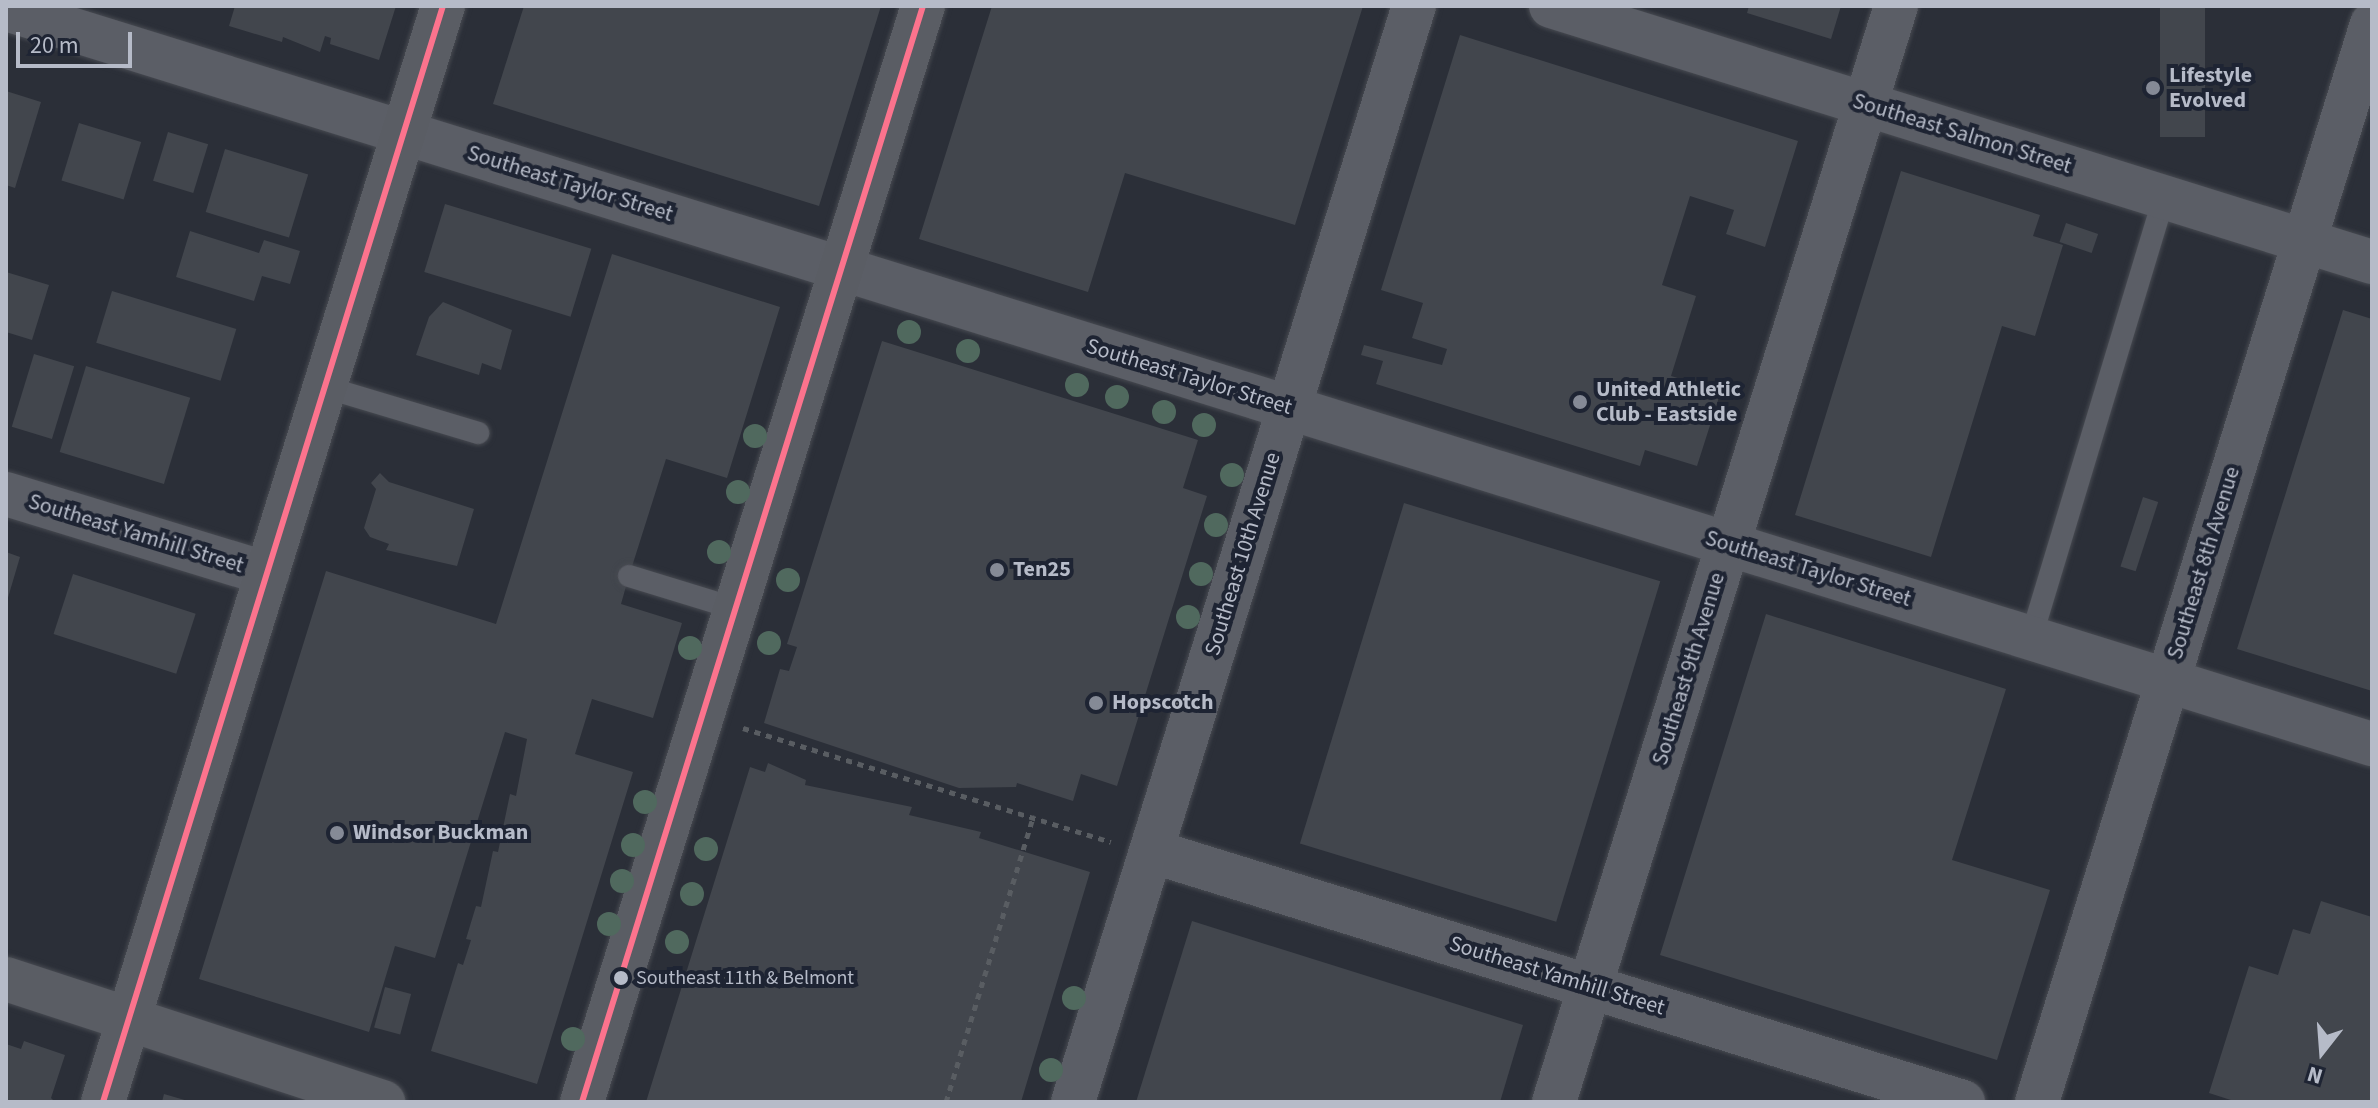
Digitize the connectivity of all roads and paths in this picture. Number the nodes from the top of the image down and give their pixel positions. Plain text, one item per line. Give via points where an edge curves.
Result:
1 (443, 6) edge
2 (923, 6) edge
3 (1414, 6) edge
4 (1551, 6) edge
5 (1896, 6) edge
6 (6, 9) edge
7 (2372, 24) edge
8 (1866, 104) junction
9 (404, 133) junction
10 (2164, 197) junction
11 (2305, 241) junction
12 (2372, 262) edge
13 (842, 269) junction
14 (325, 387) junction
15 (1289, 408) junction
16 (478, 433) dead end
17 (6, 494) edge
18 (1728, 544) junction
19 (267, 574) junction
20 (629, 576) dead end
21 (737, 609) junction
22 (2031, 638) junction
23 (2168, 681) junction
24 (737, 726) dead end
25 (2372, 744) edge
26 (1034, 815) junction
27 (1102, 839) dead end
28 (1151, 851) junction
29 (6, 979) edge
30 (1590, 986) junction
31 (127, 1022) junction
32 (103, 1102) edge
33 (383, 1102) edge
34 (582, 1102) edge
35 (946, 1102) edge
36 (1073, 1102) edge
37 (1554, 1102) edge
38 (1963, 1102) edge
39 (2037, 1102) edge

1 - 9 main road
2 - 13 main road
3 - 15 street, Southeast 10th Avenue
4 - 8 street, Southeast Salmon Street
5 - 8 street, Southeast 9th Avenue
6 - 9 street, Southeast Taylor Street
7 - 11 street, Southeast 8th Avenue
8 - 10 street, Southeast Salmon Street
8 - 18 street, Southeast 9th Avenue
9 - 13 street, Southeast Taylor Street
9 - 14 main road
10 - 11 street, Southeast Salmon Street
10 - 22 lane
11 - 12 street, Southeast Salmon Street
11 - 23 street, Southeast 8th Avenue
13 - 15 street, Southeast Taylor Street
13 - 21 main road
14 - 16 lane
14 - 19 main road
15 - 18 street, Southeast Taylor Street
15 - 28 street, Southeast 10th Avenue
17 - 19 street, Southeast Yamhill Street
18 - 22 street, Southeast Taylor Street
18 - 30 street, Southeast 9th Avenue
19 - 31 main road
20 - 21 lane
21 - 34 main road
22 - 23 street, Southeast Taylor Street
23 - 25 street, Southeast Taylor Street
23 - 39 street, Southeast 8th Avenue
24 - 26 path
26 - 27 path
26 - 35 path
28 - 30 street, Southeast Yamhill Street
28 - 36 street, Southeast 10th Avenue
29 - 31 main road
30 - 37 street, Southeast 9th Avenue
30 - 38 street, Southeast Yamhill Street
31 - 32 main road
31 - 33 main road

